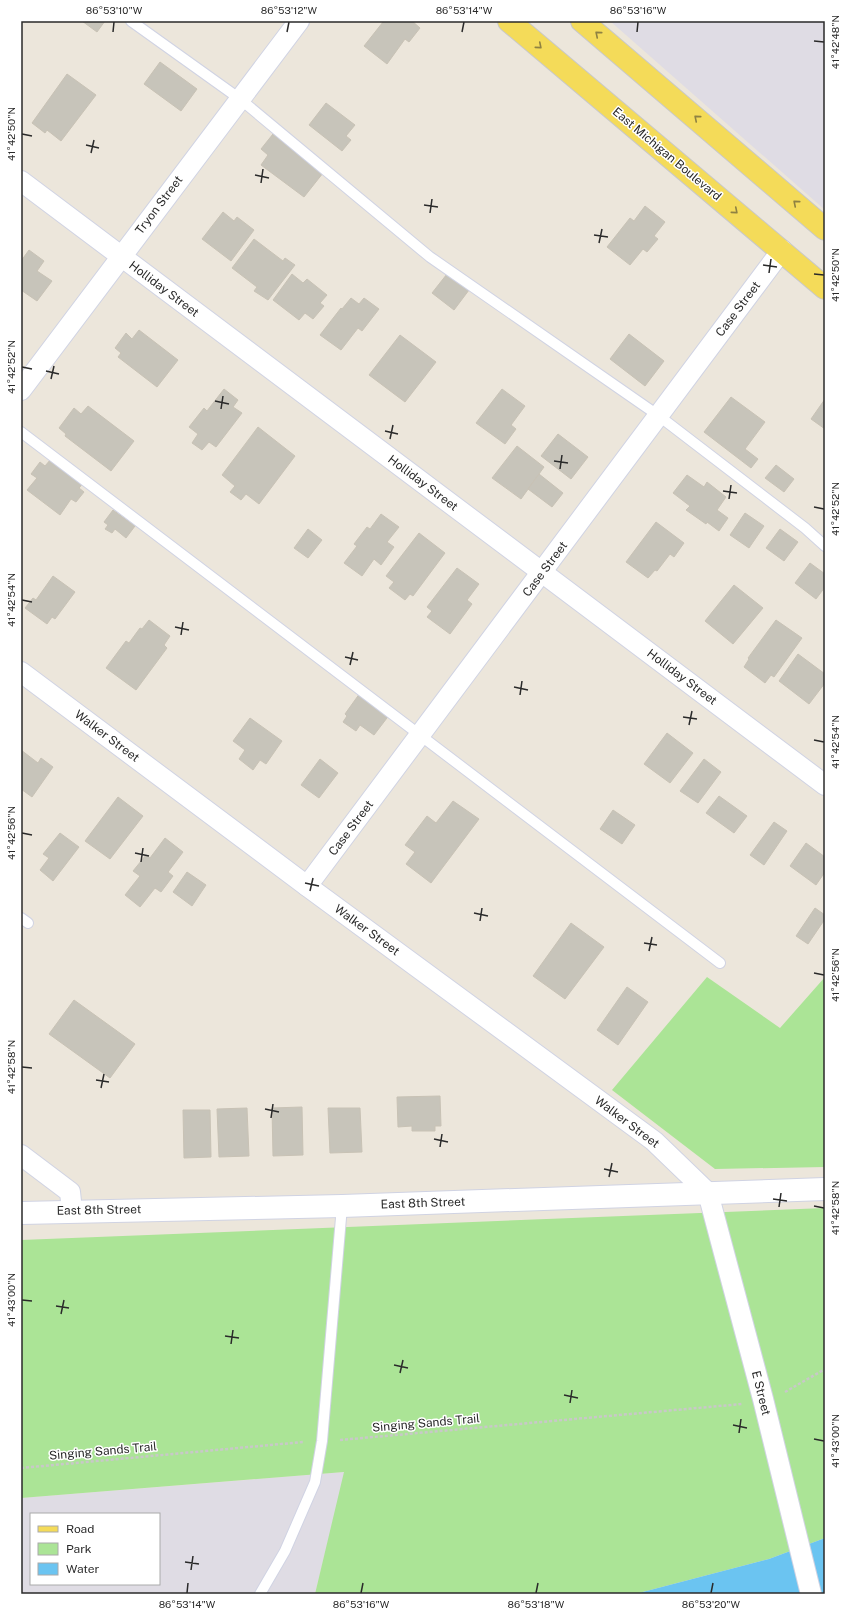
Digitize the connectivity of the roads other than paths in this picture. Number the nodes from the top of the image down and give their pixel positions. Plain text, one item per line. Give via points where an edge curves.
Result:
1 (131, 21) edge
2 (299, 21) edge
3 (509, 21) edge
4 (582, 21) edge
5 (240, 99) junction
6 (21, 181) edge
7 (825, 229) edge
8 (782, 250) junction
9 (120, 256) junction
10 (825, 288) edge
11 (21, 390) edge
12 (659, 416) junction
13 (21, 432) edge
14 (825, 546) edge
15 (542, 572) junction
16 (21, 672) edge
17 (420, 735) junction
18 (825, 785) edge
19 (307, 886) junction
20 (720, 963) dead end
21 (21, 1155) edge
22 (825, 1189) edge
23 (708, 1193) junction
24 (342, 1206) junction
25 (72, 1210) junction
26 (21, 1212) edge
27 (260, 1594) edge
28 (811, 1594) edge

1 - 5 lane
2 - 5 street, Tryon Street
3 -> 8 main road, East Michigan Boulevard
7 -> 4 main road
5 - 9 street, Tryon Street
5 - 12 lane via 430,257
6 - 9 street, Holliday Street
8 - 10 main road, East Michigan Boulevard
8 - 12 street, Case Street
9 - 11 street, Tryon Street
9 - 15 street, Holliday Street
12 - 14 lane
12 - 15 street, Case Street
13 - 17 lane
15 - 17 street, Case Street
15 - 18 street, Holliday Street
16 - 19 street, Walker Street
17 - 19 street, Case Street
17 - 20 lane
19 - 23 street, Walker Street via 654,1140
21 - 25 street via 70,1192
22 - 23 street, East 8th Street
23 - 24 street, East 8th Street
23 - 28 street, E Street via 763,1399
24 - 25 street, East 8th Street
24 - 27 lane via 322,1441 315,1482 299,1523
25 - 26 street, East 8th Street

